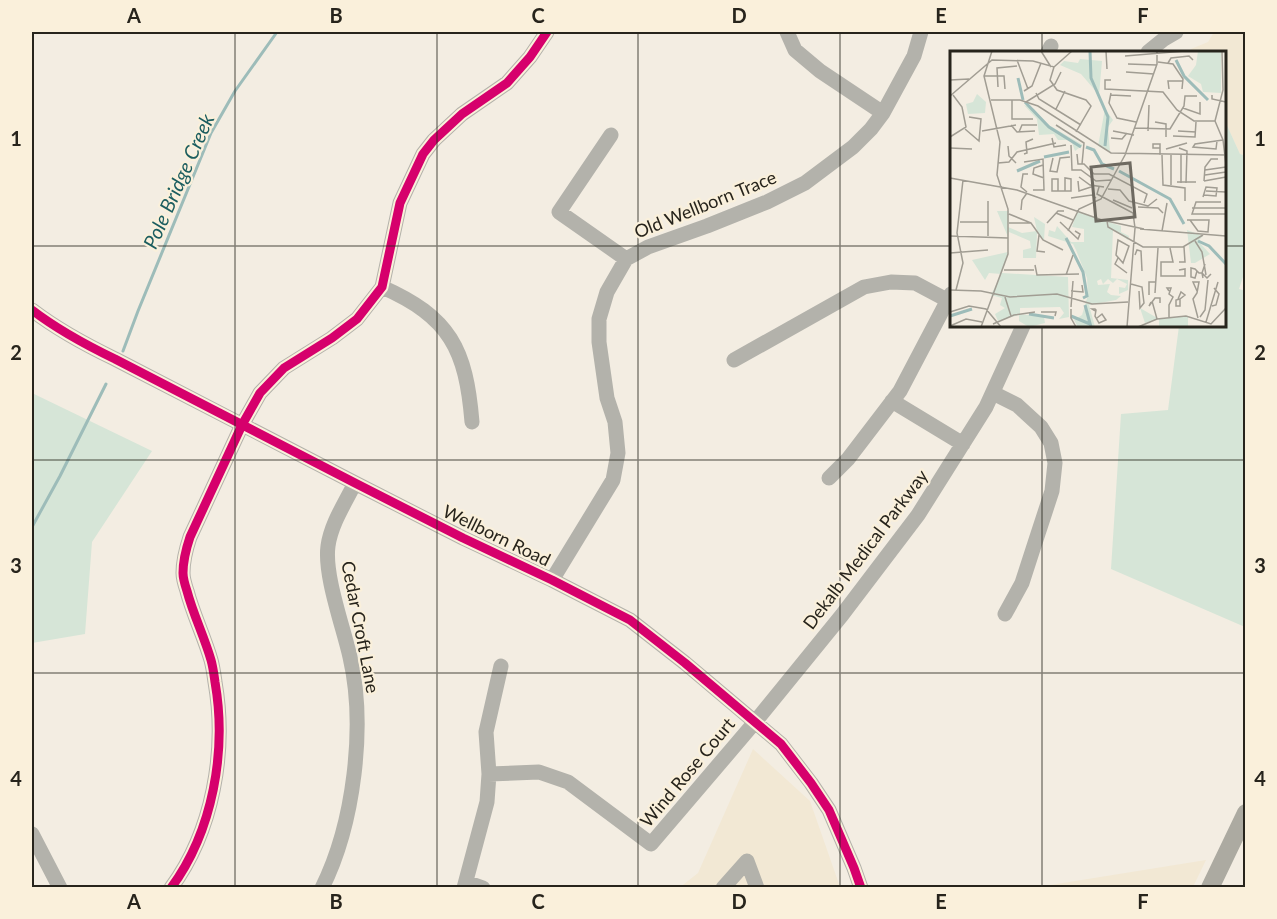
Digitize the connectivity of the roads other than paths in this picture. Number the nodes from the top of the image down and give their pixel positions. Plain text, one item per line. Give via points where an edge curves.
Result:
1 (546, 32) edge
2 (787, 32) edge
3 (921, 32) edge
4 (1176, 32) edge
5 (1149, 51) edge
6 (883, 113) junction
7 (611, 135) dead end
8 (627, 259) junction
9 (382, 287) junction
10 (949, 296) edge
11 (32, 310) edge
12 (1023, 327) edge
13 (734, 360) dead end
14 (993, 393) junction
15 (892, 401) junction
16 (472, 422) dead end
17 (242, 425) junction
18 (963, 444) junction
19 (830, 478) dead end
20 (354, 483) junction
21 (552, 580) junction
22 (1005, 615) dead end
23 (501, 666) dead end
24 (755, 722) junction
25 (489, 774) junction
26 (1245, 813) edge
27 (32, 834) edge
28 (465, 885) edge
29 (60, 888) edge
30 (171, 888) edge
31 (322, 888) edge
32 (483, 888) edge
33 (723, 888) edge
34 (757, 888) edge
35 (861, 888) edge
36 (1210, 888) edge

1 - 9 street via 507,83 462,114 423,154 400,203
2 - 6 street via 795,50
3 - 6 street, Old Wellborn Trace via 914,56
4 - 5 street
6 - 8 street, Old Wellborn Trace via 853,147 805,183
7 - 8 street via 559,213
8 - 21 street, Old Wellborn Trace via 607,292 599,319 599,342 618,453 613,480
9 - 16 street via 418,305 452,340 466,373
9 - 17 street via 357,319 284,368 260,393
10 - 13 street via 915,283 864,287
10 - 15 street
11 - 17 street, Wellborn Road via 91,347
12 - 14 street, Dekalb Medical Parkway
14 - 18 street, Dekalb Medical Parkway
14 - 22 street via 1017,405 1041,427 1051,443 1055,463 1052,491 1034,549
15 - 18 street
15 - 19 street
17 - 20 street, Wellborn Road
17 - 30 street via 184,556 183,575 189,599 212,662 220,732 208,811 194,849
18 - 24 street, Dekalb Medical Parkway via 918,516
20 - 21 street, Wellborn Road
20 - 31 street, Cedar Croft Lane via 334,525 327,563 351,660 358,714 355,766 340,845
21 - 24 street, Wellborn Road via 630,620
23 - 25 street via 486,732
24 - 25 street, Wind Rose Court via 651,844 568,782 539,772
24 - 35 street, Wellborn Road via 781,744 829,810
25 - 28 street via 487,802
26 - 36 main road
27 - 29 street
28 - 32 street
33 - 34 street via 747,861

